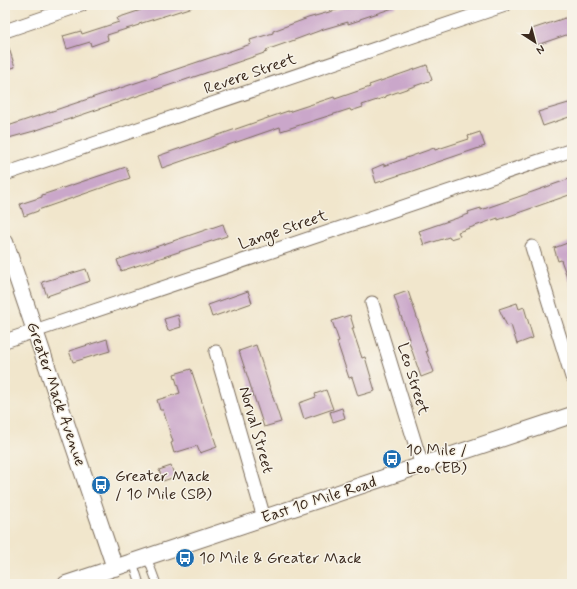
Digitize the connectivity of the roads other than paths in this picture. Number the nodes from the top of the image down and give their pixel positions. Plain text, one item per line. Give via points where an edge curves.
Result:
1 (81, 5) edge
2 (505, 5) edge
3 (5, 31) edge
4 (572, 150) edge
5 (5, 174) edge
6 (5, 242) edge
7 (532, 248) dead end
8 (372, 303) dead end
9 (35, 331) junction
10 (5, 340) edge
11 (216, 352) dead end
12 (572, 377) edge
13 (572, 415) edge
14 (422, 466) junction
15 (264, 518) junction
16 (140, 559) junction
17 (115, 568) junction
18 (66, 584) edge
19 (140, 584) edge
20 (157, 584) edge

1 - 3 street
2 - 5 street, Revere Street
4 - 9 street, Lange Street
6 - 9 street, Greater Mack Avenue
7 - 12 street
8 - 14 street, Leo Street
9 - 10 street, Lange Street
9 - 17 street, Greater Mack Avenue
11 - 15 street, Norval Street
13 - 14 street, East 10 Mile Road
14 - 15 street, East 10 Mile Road
15 - 16 street, East 10 Mile Road
16 - 17 street, East 10 Mile Road
16 - 19 lane
16 - 20 lane
17 - 18 street, East 10 Mile Road

